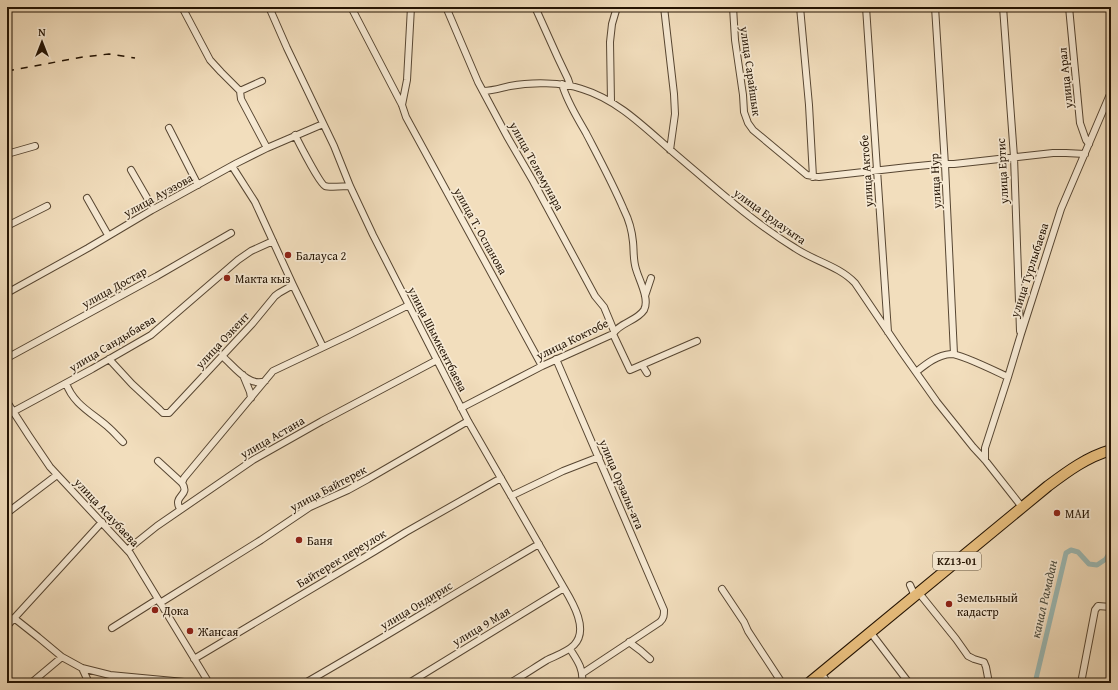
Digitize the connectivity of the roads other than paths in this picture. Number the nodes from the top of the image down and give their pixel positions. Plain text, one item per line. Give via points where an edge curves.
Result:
1 (182, 7) edge
2 (269, 7) edge
3 (351, 7) edge
4 (411, 7) edge
5 (446, 7) edge
6 (535, 7) edge
7 (617, 7) edge
8 (664, 7) edge
9 (733, 7) edge
10 (800, 7) edge
11 (866, 7) edge
12 (935, 7) edge
13 (1003, 7) edge
14 (1068, 7) edge
15 (262, 81) dead end
16 (562, 84) junction
17 (570, 85) junction
18 (240, 91) junction
19 (483, 91) junction
20 (1110, 96) edge
21 (611, 102) junction
22 (402, 105) junction
23 (323, 124) junction
24 (169, 128) dead end
25 (295, 135) junction
26 (1089, 144) junction
27 (35, 146) dead end
28 (267, 148) junction
29 (670, 150) junction
30 (7, 154) edge
31 (1085, 154) junction
32 (1014, 157) junction
33 (945, 165) junction
34 (232, 166) junction
35 (130, 170) dead end
36 (877, 171) junction
37 (813, 177) junction
38 (198, 185) junction
39 (350, 186) junction
40 (87, 198) dead end
41 (47, 206) dead end
42 (152, 210) junction
43 (7, 226) edge
44 (231, 233) dead end
45 (108, 236) junction
46 (273, 241) junction
47 (651, 278) dead end
48 (293, 285) junction
49 (7, 293) edge
50 (645, 296) junction
51 (409, 305) junction
52 (614, 332) junction
53 (888, 332) junction
54 (1021, 334) junction
55 (697, 341) dead end
56 (324, 347) junction
57 (954, 354) junction
58 (222, 356) junction
59 (7, 358) edge
60 (109, 359) junction
61 (556, 359) junction
62 (437, 360) junction
63 (642, 365) junction
64 (542, 366) junction
65 (916, 372) junction
66 (647, 373) dead end
67 (243, 375) junction
68 (1008, 377) junction
69 (265, 381) junction
70 (66, 383) junction
71 (251, 398) junction
72 (7, 402) edge
73 (461, 408) junction
74 (10, 413) edge
75 (468, 421) junction
76 (123, 442) dead end
77 (1111, 450) edge
78 (599, 457) junction
79 (985, 460) junction
80 (158, 461) dead end
81 (57, 475) junction
82 (501, 478) junction
83 (182, 482) junction
84 (511, 496) junction
85 (1022, 507) junction
86 (180, 509) junction
87 (7, 513) edge
88 (102, 522) junction
89 (538, 544) junction
90 (127, 550) junction
91 (910, 585) dead end
92 (564, 588) junction
93 (722, 589) dead end
94 (917, 594) junction
95 (159, 601) junction
96 (1111, 607) edge
97 (10, 622) edge
98 (112, 628) dead end
99 (871, 633) junction
100 (629, 642) junction
101 (570, 649) junction
102 (62, 657) junction
103 (194, 659) junction
104 (650, 659) dead end
105 (82, 668) junction
106 (583, 673) junction
107 (821, 673) junction
108 (142, 680) edge
109 (31, 683) edge
110 (89, 683) edge
111 (195, 683) edge
112 (209, 683) edge
113 (305, 683) edge
114 (410, 683) edge
115 (510, 683) edge
116 (582, 683) edge
117 (782, 683) edge
118 (809, 683) edge
119 (828, 683) edge
120 (908, 683) edge
121 (989, 683) edge
122 (1081, 683) edge

1 - 18 street via 210,60
2 - 23 street, улица Шымкентбаева
3 - 22 street, улица Т. Оспанова
4 - 22 street via 407,80
5 - 19 street, улица Телемунара
6 - 17 street
7 - 21 street via 610,42
8 - 29 street via 675,114
9 - 37 street, улица Сарайшык via 744,112 749,126 807,175
10 - 37 street
11 - 36 street, улица Актобе
12 - 33 street, улица Нур
13 - 32 street, улица Ертис
14 - 26 street, улица Арал via 1080,124
15 - 18 street
16 - 17 street, улица Ердауыта
16 - 19 street, улица Ердауыта via 522,85
16 - 50 street via 565,95 624,209 633,240 635,267
17 - 21 street, улица Ердауыта
18 - 28 street via 241,98
19 - 52 street, улица Телемунара via 604,307
20 - 26 street, улица Турлыбаева
21 - 29 street, улица Ердауыта
22 - 64 street, улица Т. Оспанова via 406,117
23 - 25 street, улица Ауэзова
23 - 39 street, улица Шымкентбаева
24 - 38 street
25 - 28 street, улица Ауэзова
25 - 39 street via 323,185
26 - 31 street, улица Турлыбаева
27 - 30 street
28 - 34 street, улица Ауэзова
29 - 53 street, улица Ердауыта via 765,228 795,249 845,274 855,283
31 - 32 street via 1066,152
31 - 54 street, улица Турлыбаева via 1061,209
32 - 33 street
32 - 54 street, улица Ертис
33 - 36 street
33 - 57 street, улица Нур
34 - 38 street, улица Ауэзова
34 - 46 street via 255,202
35 - 42 street
36 - 37 street
36 - 53 street, улица Актобе
38 - 42 street, улица Ауэзова
39 - 51 street, улица Шымкентбаева
40 - 45 street
41 - 43 street
42 - 45 street, улица Ауэзова
44 - 59 street, улица Достар
45 - 49 street, улица Ауэзова
46 - 48 street
46 - 60 street, улица Сандыбаева via 238,260 151,335
47 - 50 street
48 - 56 street
48 - 58 street, улица Озкент via 275,296
50 - 52 street, улица Коктобе via 644,311
51 - 56 street
51 - 62 street, улица Шымкентбаева
52 - 61 street, улица Коктобе
52 - 63 street, улица Телемунара via 630,370
53 - 65 street, улица Ердауыта
54 - 68 street, улица Турлыбаева
55 - 63 street
56 - 69 street via 273,371
57 - 65 street via 938,357
57 - 68 street
58 - 60 street, улица Озкент via 169,413 163,413
58 - 67 street
60 - 70 street, улица Сандыбаева
61 - 64 street, улица Коктобе
61 - 78 street, улица Орзалы-ата
62 - 73 street, улица Шымкентбаева
62 - 86 street, улица Астана via 259,457
63 - 66 street
64 - 73 street, улица Коктобе
65 - 79 street, улица Ердауыта
67 - 69 street via 257,382
67 - 71 street
68 - 79 street, улица Турлыбаева via 985,448
69 - 71 street
70 - 74 street, улица Сандыбаева
70 - 76 street via 79,404
71 - 83 street
72 - 74 street, улица Асаубаева
73 - 75 street, улица Шымкентбаева
74 - 81 street, улица Асаубаева
75 - 82 street, улица Шымкентбаева
75 - 95 street, улица Байтерек via 348,490 310,507 261,540
77 - 85 highway, KZ13-01 via 1075,466
78 - 84 street
78 - 100 street, улица Орзалы-ата via 664,610 664,617 660,622
79 - 85 street, улица Ердауыта
80 - 83 street
81 - 87 street
81 - 88 street, улица Асаубаева
82 - 84 street, улица Шымкентбаева
82 - 103 street, Байтерек переулок
83 - 86 street via 185,491 178,502
84 - 89 street, улица Шымкентбаева
85 - 94 highway, KZ13-01
86 - 90 street, улица Астана
88 - 90 street, улица Асаубаева
88 - 97 street
89 - 92 street, улица Шымкентбаева
89 - 113 street, улица Ондирис
90 - 95 street, улица Асаубаева
91 - 94 street
92 - 101 street, улица Шымкентбаева via 576,611 580,627 576,643
92 - 114 street, улица 9 Мая
93 - 117 street
94 - 99 highway, KZ13-01
94 - 121 street via 968,656 984,662
95 - 98 street, улица Байтерек
95 - 103 street, улица Асаубаева
96 - 122 street via 1098,606 1094,610
97 - 102 street via 38,637
99 - 107 highway, KZ13-01
99 - 120 street
100 - 104 street
100 - 106 street
101 - 106 street
101 - 115 street
102 - 105 street
102 - 109 street
103 - 112 street, улица Асаубаева
105 - 108 street
105 - 110 street
106 - 116 street
107 - 118 highway, KZ13-01
107 - 119 street
108 - 111 street

